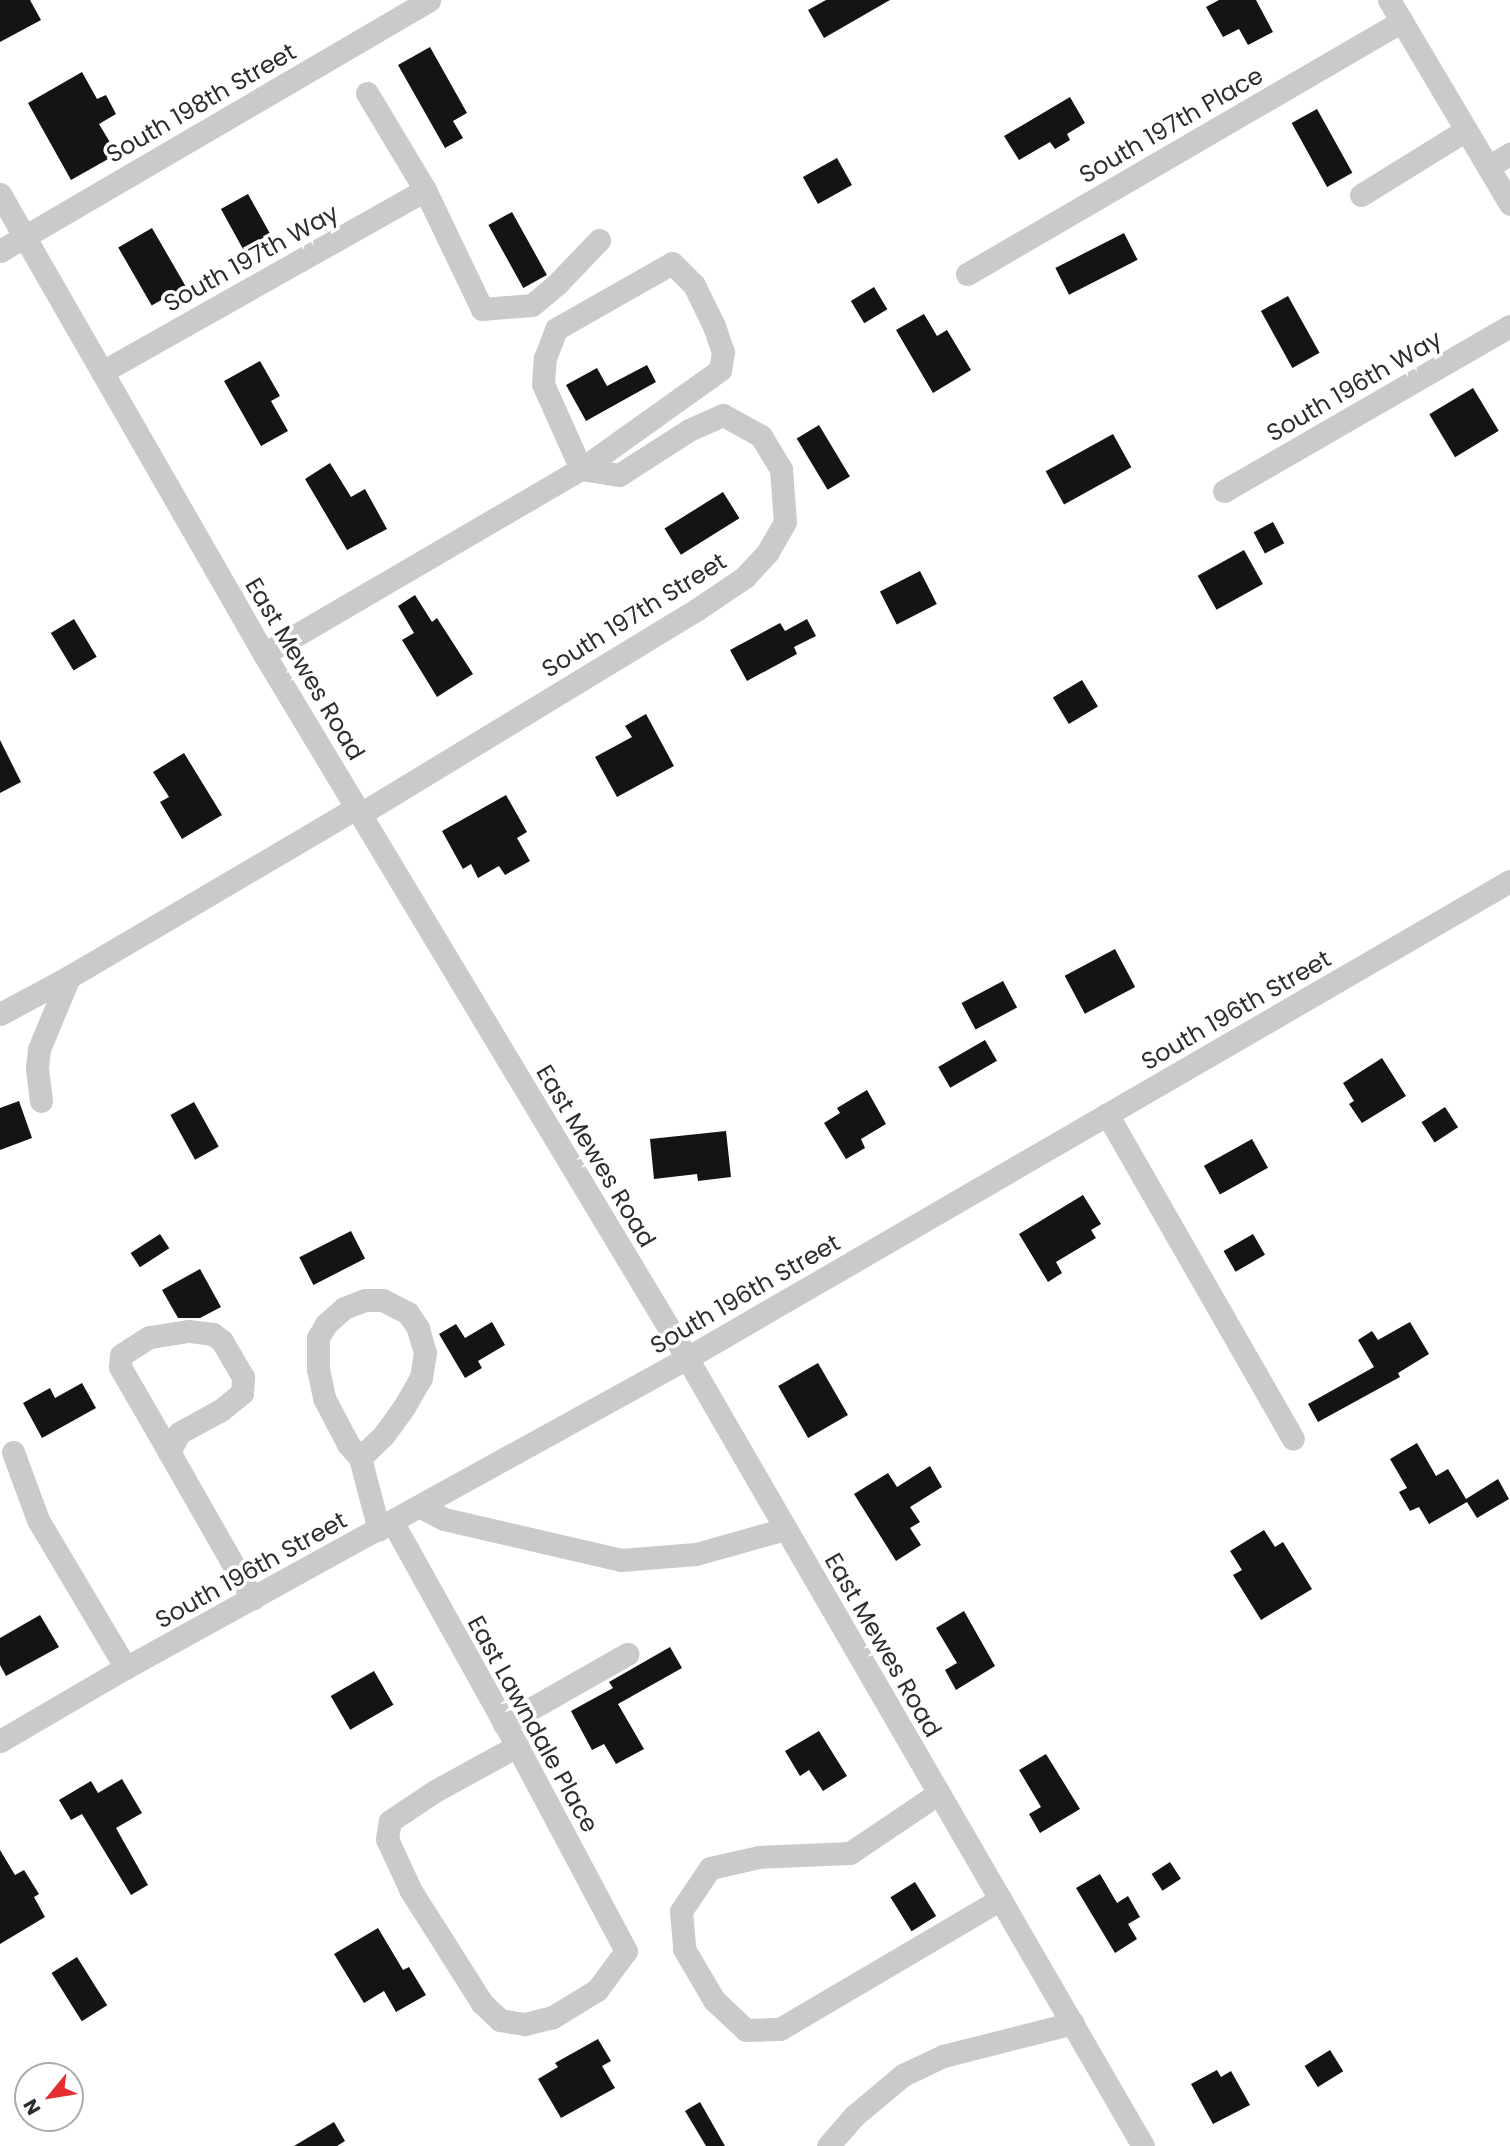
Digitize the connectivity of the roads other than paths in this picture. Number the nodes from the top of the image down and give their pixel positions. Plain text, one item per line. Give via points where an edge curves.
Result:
1 (1389, 0) edge
2 (414, 4) edge
3 (1402, 21) junction
4 (367, 93) dead end
5 (1466, 130) junction
6 (1510, 154) edge
7 (1488, 167) junction
8 (425, 190) junction
9 (0, 194) edge
10 (1361, 195) dead end
11 (1510, 204) edge
12 (23, 237) junction
13 (599, 240) dead end
14 (0, 251) edge
15 (967, 274) dead end
16 (1510, 326) edge
17 (102, 372) junction
18 (582, 469) junction
19 (1224, 491) dead end
20 (264, 654) junction
21 (358, 811) junction
22 (1510, 881) edge
23 (69, 977) junction
24 (0, 1014) edge
25 (41, 1101) dead end
26 (1108, 1114) junction
27 (687, 1358) junction
28 (1293, 1439) dead end
29 (13, 1452) dead end
30 (169, 1452) junction
31 (360, 1458) junction
32 (421, 1507) junction
33 (386, 1526) junction
34 (785, 1529) junction
35 (253, 1599) junction
36 (627, 1654) dead end
37 (127, 1668) junction
38 (504, 1724) junction
39 (0, 1741) edge
40 (517, 1746) junction
41 (939, 1793) junction
42 (1001, 1899) junction
43 (1073, 2023) junction
44 (828, 2146) edge
45 (1143, 2146) edge

1 - 3 street
2 - 12 street, South 198th Street
3 - 5 street
3 - 15 street, South 197th Place
4 - 8 street
5 - 7 street
5 - 10 street
6 - 7 street
7 - 11 street
8 - 13 street via 482,309 532,305
8 - 17 street, South 197th Way
9 - 12 street, East Mewes Road
12 - 14 street, South 198th Street
12 - 17 street, East Mewes Road
16 - 19 street, South 196th Way
17 - 20 street, East Mewes Road
18 - 18 street via 543,384 545,358 556,329 672,263 694,285 714,326 723,352 720,370
18 - 20 street
18 - 21 street, South 197th Street via 619,475 689,430 723,415 761,436 781,469 785,522 768,552 745,577 706,604
20 - 21 street, East Mewes Road
21 - 23 street, South 197th Street
21 - 27 street, East Mewes Road
22 - 26 street, South 196th Street
23 - 24 street, South 197th Street
23 - 25 street via 39,1049
26 - 27 street, South 196th Street
26 - 28 street
27 - 32 street, South 196th Street
27 - 34 street, East Mewes Road
29 - 37 street via 38,1520
30 - 30 street via 121,1367 121,1355 149,1337 188,1331 213,1334 243,1377 242,1393 179,1433
30 - 35 street
31 - 31 street via 324,1398 318,1338 344,1308 365,1300 383,1300 408,1312 425,1353 421,1378 404,1406
31 - 33 street, East Lawndale Place
32 - 33 street, South 196th Street
32 - 34 street via 444,1519 621,1560 696,1555
33 - 35 street, South 196th Street
33 - 38 street, East Lawndale Place
34 - 41 street, East Mewes Road
35 - 37 street, South 196th Street
36 - 38 street
37 - 39 street, South 196th Street
38 - 40 street, East Lawndale Place
40 - 40 street, East Lawndale Place via 626,1951 597,1990 553,2017 524,2024 500,2020 482,2003 411,1891 387,1839 390,1821
41 - 42 street, East Mewes Road
41 - 42 street via 850,1853 759,1857 710,1868 681,1911 684,1949 715,2000 746,2030 780,2029
42 - 43 street, East Mewes Road
43 - 44 street via 943,2056 903,2075 854,2116
43 - 45 street, East Mewes Road

